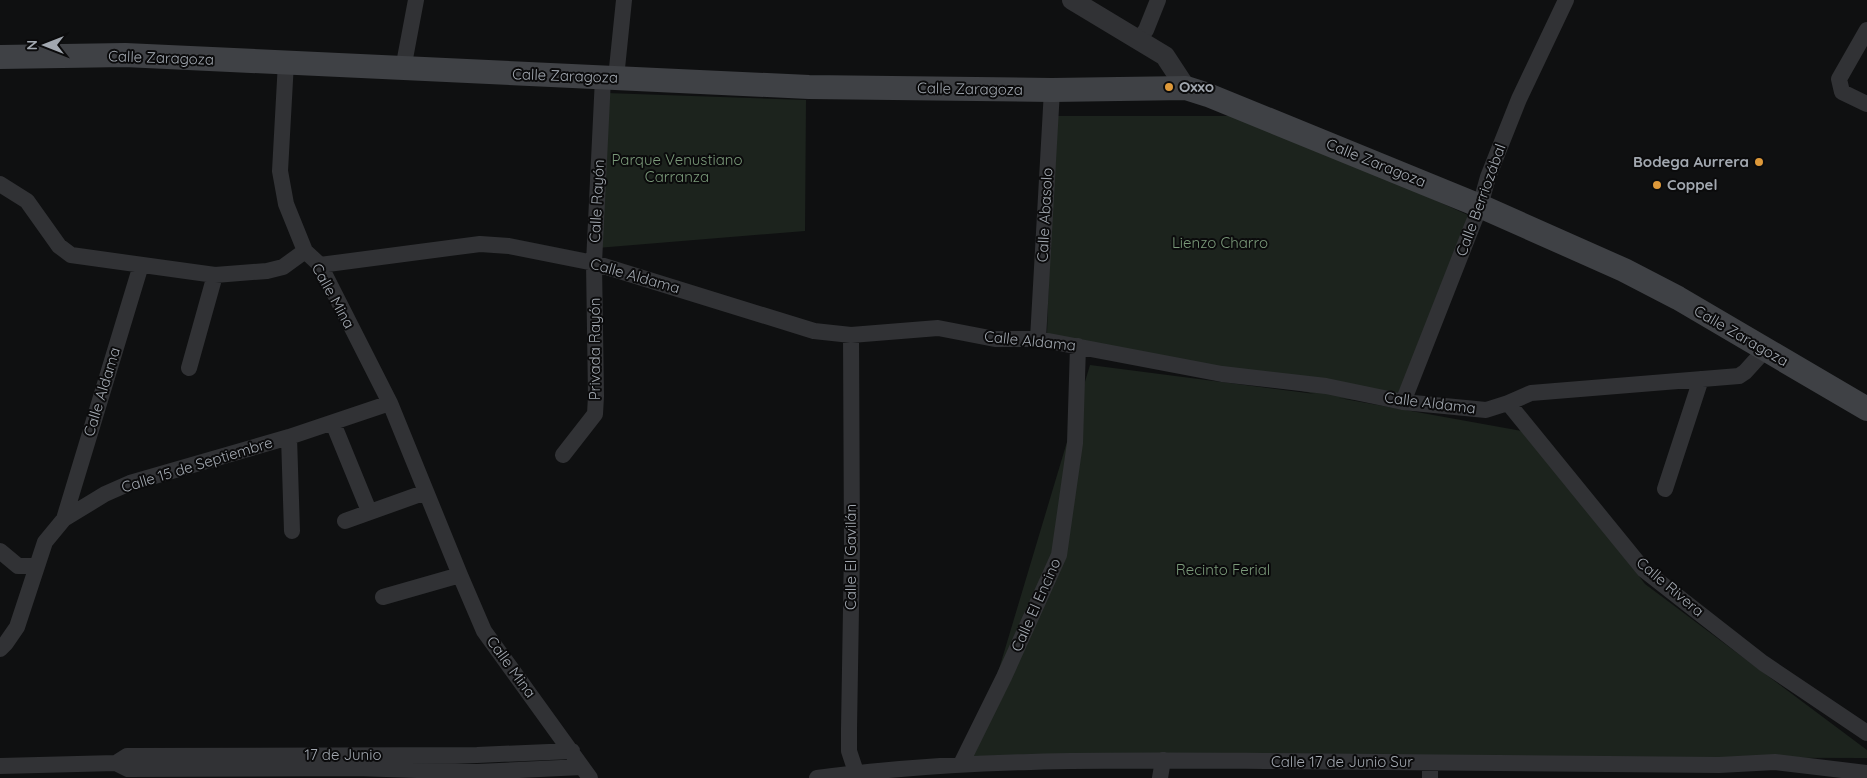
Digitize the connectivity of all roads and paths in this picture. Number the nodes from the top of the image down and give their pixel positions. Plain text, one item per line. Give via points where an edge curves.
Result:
1 (416, 0) edge
2 (624, 0) edge
3 (1072, 0) edge
4 (1158, 0) edge
5 (1566, 0) edge
6 (1867, 30) edge
7 (1138, 40) junction
8 (0, 57) edge
9 (286, 62) junction
10 (403, 69) junction
11 (610, 78) junction
12 (1186, 88) junction
13 (1052, 90) junction
14 (1867, 104) edge
15 (1, 184) edge
16 (1480, 206) junction
17 (305, 251) junction
18 (594, 263) junction
19 (141, 265) junction
20 (320, 265) junction
21 (215, 275) junction
22 (851, 335) junction
23 (1038, 339) junction
24 (1078, 346) junction
25 (1765, 350) junction
26 (189, 368) dead end
27 (1701, 379) junction
28 (1403, 402) junction
29 (390, 403) junction
30 (1508, 403) junction
31 (1867, 410) edge
32 (333, 423) junction
33 (289, 437) junction
34 (563, 455) dead end
35 (1665, 489) dead end
36 (426, 492) junction
37 (369, 511) junction
38 (64, 519) junction
39 (345, 521) dead end
40 (292, 530) dead end
41 (0, 552) edge
42 (36, 566) junction
43 (460, 575) junction
44 (383, 597) dead end
45 (0, 649) edge
46 (1867, 733) edge
47 (572, 751) junction
48 (477, 755) junction
49 (1163, 760) junction
50 (356, 761) junction
51 (116, 763) junction
52 (961, 764) junction
53 (0, 766) edge
54 (1430, 770) edge
55 (477, 772) junction
56 (1799, 772) edge
57 (586, 773) edge
58 (1867, 773) edge
59 (152, 774) edge
60 (857, 775) edge
61 (817, 778) edge
62 (1160, 778) edge

1 - 10 street
2 - 11 street, Calle Rayón
3 - 7 street
4 - 7 street via 1146,30
5 - 16 street, Calle Berriozábal via 1519,99
6 - 14 street via 1839,80 1842,92
7 - 12 street via 1165,56
8 - 9 main road, Calle Zaragoza via 125,55
9 - 10 main road, Calle Zaragoza
9 - 17 street, Calle Mina via 280,171 286,204
10 - 11 main road, Calle Zaragoza
11 - 13 main road, Calle Zaragoza via 809,86
11 - 18 street, Calle Rayón
12 - 13 main road, Calle Zaragoza
12 - 16 main road, Calle Zaragoza
13 - 23 street, Calle Abasolo
15 - 19 street via 27,201 65,252
16 - 25 main road, Calle Zaragoza via 1624,270
16 - 28 street, Calle Berriozábal
17 - 20 street, Calle Mina
17 - 21 street via 283,267
18 - 20 street, Calle Aldama via 510,246 480,244
18 - 22 street, Calle Aldama via 814,331
18 - 34 street, Privada Rayón via 595,414
19 - 21 street
19 - 38 street, Calle Aldama
20 - 29 street, Calle Mina
21 - 26 street
22 - 23 street, Calle Aldama via 938,328 995,338
22 - 60 street, Calle El Gavilán via 849,729 850,751
23 - 24 street, Calle Aldama
24 - 28 street, Calle Aldama via 1222,374 1326,386
24 - 52 street, Calle El Encino via 1075,443 1059,555
25 - 27 street, Calle Aldama via 1738,376
25 - 31 main road, Calle Zaragoza
27 - 30 street, Calle Aldama via 1531,393
27 - 35 street
28 - 30 street, Calle Aldama via 1486,410
29 - 32 street, Calle 15 de Septiembre
29 - 36 street, Calle Mina
30 - 46 street, Calle Rivera via 1644,570 1763,662
32 - 33 street, Calle 15 de Septiembre
32 - 37 street
33 - 38 street, Calle 15 de Septiembre via 130,483
33 - 40 street
36 - 37 street
36 - 43 street, Calle Mina
37 - 39 street
38 - 42 street, Calle 15 de Septiembre via 45,542
41 - 42 street via 18,566
42 - 45 street, Calle 15 de Septiembre via 17,627
43 - 44 street
43 - 47 street, Calle Mina via 484,631
47 - 48 street, 17 de Junio
47 - 57 street, Calle Mina
48 - 50 street, 17 de Junio
48 - 55 street
49 - 52 street, Calle 17 de Junio Sur
49 - 54 street, Calle 17 de Junio Sur
49 - 62 street
50 - 51 street, 17 de Junio via 127,756
50 - 55 street, 17 de Junio
50 - 59 street, 17 de Junio
51 - 53 street, 17 de Junio
51 - 59 street, 17 de Junio
52 - 60 street, Calle 17 de Junio Sur
54 - 56 street, Calle 17 de Junio Sur via 1775,762
55 - 57 street, 17 de Junio
56 - 58 street, Calle 17 de Junio Sur
60 - 61 street, Calle 17 de Junio Sur

